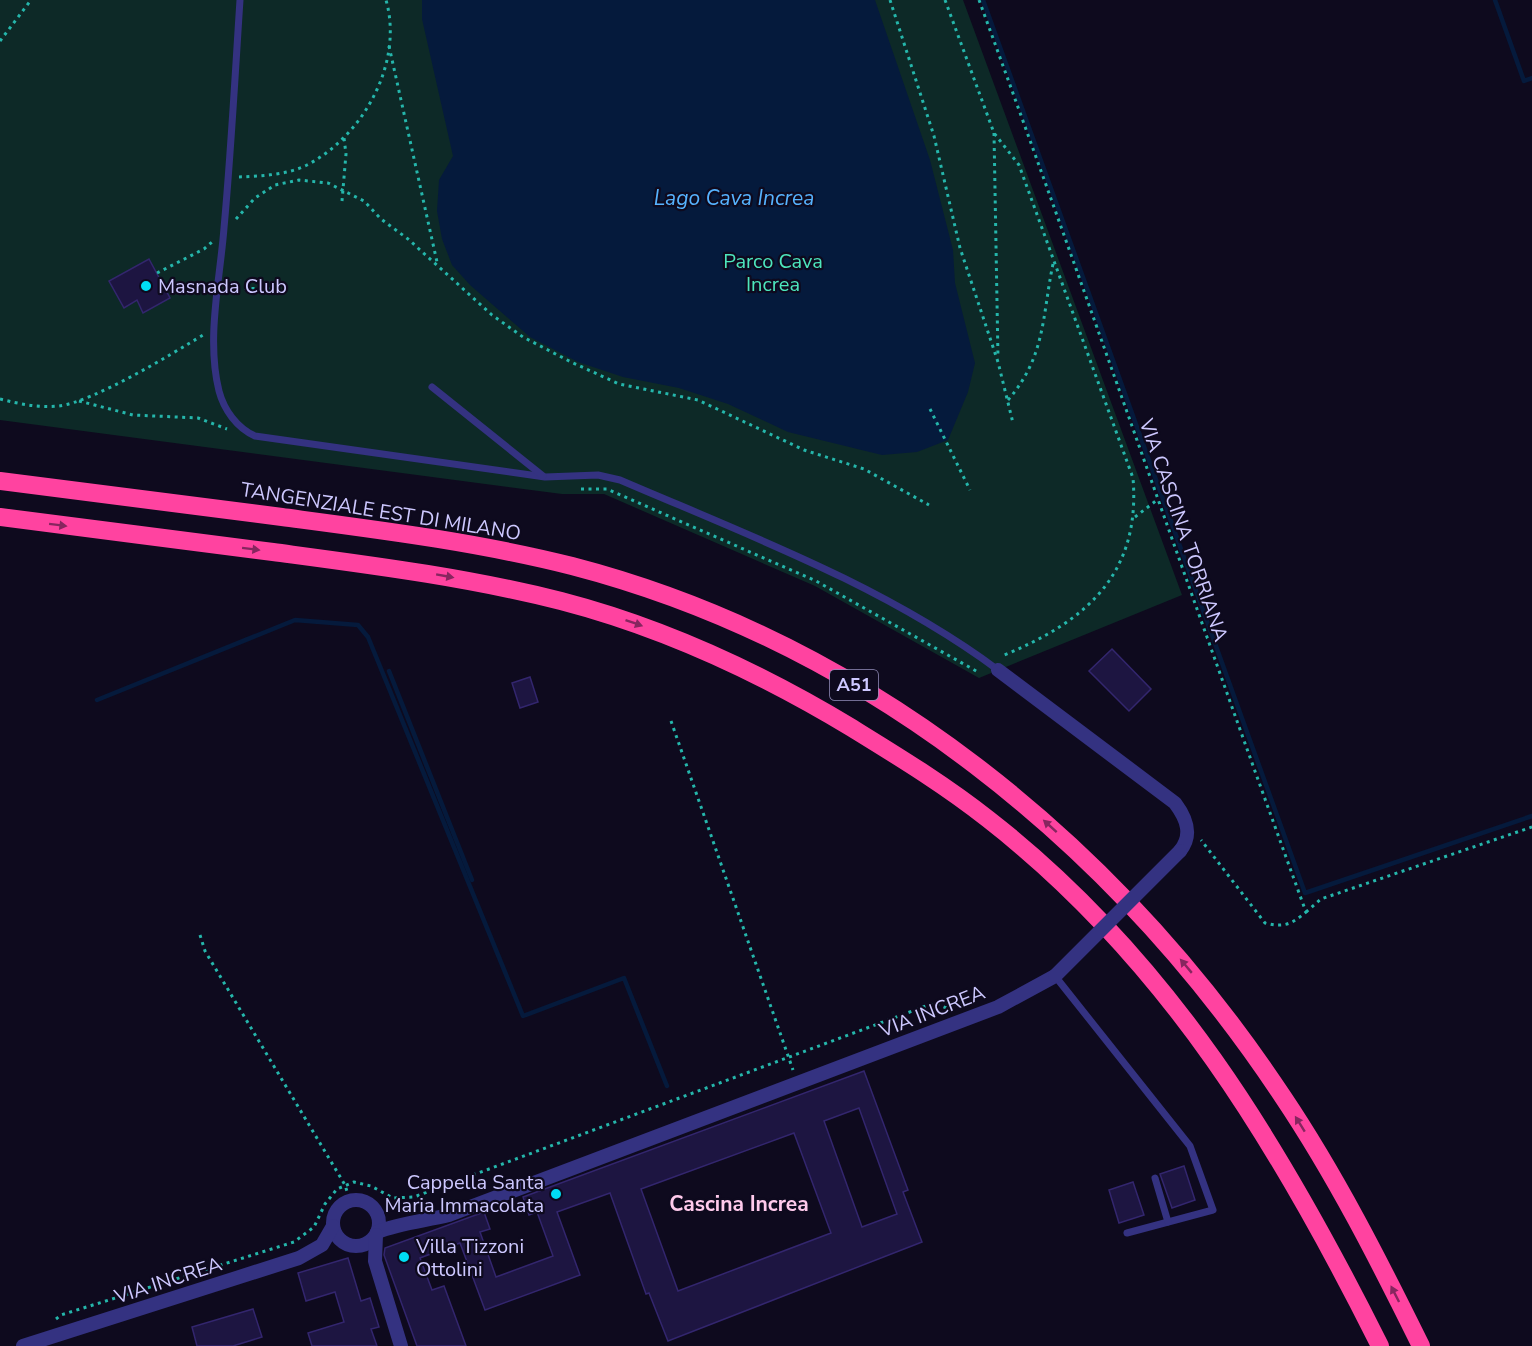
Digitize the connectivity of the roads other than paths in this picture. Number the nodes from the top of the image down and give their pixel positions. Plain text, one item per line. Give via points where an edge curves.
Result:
1 (240, 0) edge
2 (432, 387) dead end
3 (545, 477) junction
4 (0, 481) edge
5 (0, 517) edge
6 (997, 664) joint
7 (1055, 976) junction
8 (1155, 1178) dead end
9 (374, 1209) junction
10 (1168, 1222) junction
11 (396, 1224) junction
12 (333, 1226) junction
13 (1127, 1233) dead end
14 (376, 1234) junction
15 (322, 1245) junction
16 (351, 1245) junction
17 (375, 1261) junction
18 (23, 1346) edge
19 (402, 1346) edge
20 (1380, 1346) edge
21 (1421, 1346) edge

1 - 3 lane via 214,328 216,375 231,416 243,430 255,436
2 - 3 lane
3 - 6 lane via 598,475 620,480 800,558 903,610
21 -> 4 highway, TANGENZIALE EST DI MILANO / A51 via 1349,1206 1285,1099 1171,948 1084,857 1011,792 954,748 846,680 788,648 671,598 603,575 527,556 414,534
5 -> 20 highway, A51 via 404,569 532,594 684,642 751,672 830,715 932,778 998,827 1085,905 1156,984 1209,1050 1270,1142 1319,1226
6 - 7 street, VIA INCREA, bridge via 1175,803 1188,832 1180,851
7 - 10 lane via 1190,1146 1213,1210
7 - 11 street, VIA INCREA via 998,1007 449,1215 420,1223
8 - 10 lane
9 - 11 street
9 - 12 street via 361,1201 350,1201 336,1213
9 - 14 street via 379,1220
10 - 13 lane
11 - 14 street, VIA INCREA
12 - 15 street
12 - 16 street via 337,1235
14 - 16 street, VIA INCREA via 367,1244
14 - 17 street
15 - 16 street, VIA INCREA
15 - 18 street, VIA INCREA via 299,1258
16 - 17 street
17 - 19 street

